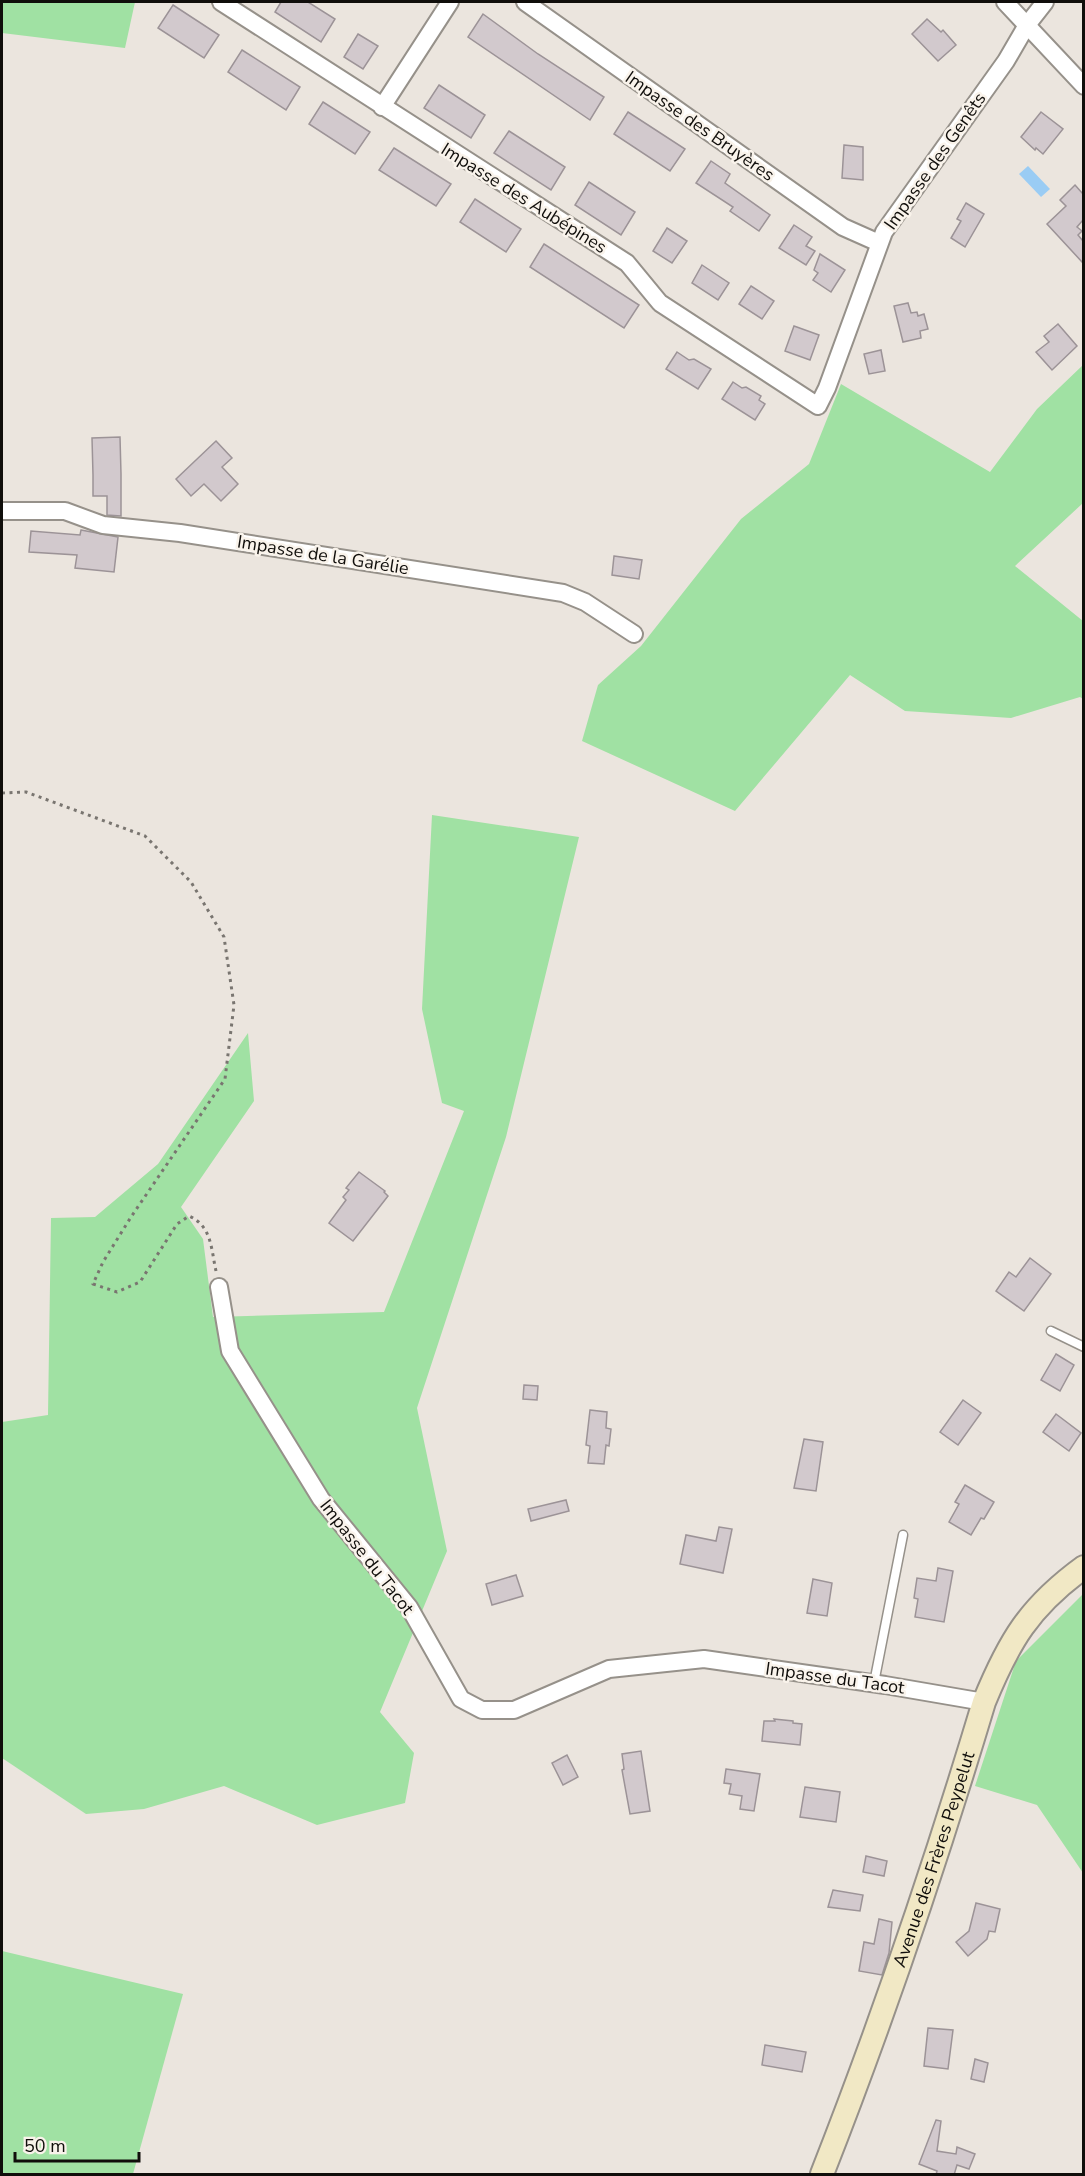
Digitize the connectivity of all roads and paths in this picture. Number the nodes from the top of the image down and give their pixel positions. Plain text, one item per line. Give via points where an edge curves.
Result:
1 (221, 2) edge
2 (450, 2) edge
3 (525, 2) edge
4 (1005, 2) edge
5 (1045, 2) edge
6 (1026, 24) junction
7 (1083, 86) edge
8 (382, 107) junction
9 (879, 243) junction
10 (818, 406) joint
11 (2, 511) edge
12 (634, 634) dead end
13 (2, 793) edge
14 (219, 1287) joint
15 (1051, 1331) dead end
16 (1083, 1347) edge
17 (903, 1535) dead end
18 (1083, 1567) edge
19 (874, 1683) junction
20 (984, 1702) junction
21 (822, 2175) edge

1 - 8 street, Impasse des Aubépines
2 - 8 street
3 - 9 street, Impasse des Bruyères via 843,227
4 - 6 street
5 - 6 street, Impasse des Genêts
6 - 7 street
6 - 9 street, Impasse des Genêts via 1006,61
8 - 10 street, Impasse des Aubépines via 627,263 660,303
9 - 10 street, Impasse des Genêts
11 - 12 street, Impasse de la Garélie via 65,511 103,525 180,533 563,593 585,602
13 - 14 path via 26,792 145,836 191,882 224,937 234,1005 225,1079 131,1217 93,1284 117,1292 140,1282 177,1224 189,1215 207,1229
14 - 19 street, Impasse du Tacot via 231,1351 321,1499 409,1606 461,1699 482,1710 514,1710 609,1669 704,1659
15 - 16 lane
17 - 19 lane
18 - 20 main road, Avenue des Frères Peypelut via 1024,1623 1008,1647
19 - 20 street, Impasse du Tacot
20 - 21 main road, Avenue des Frères Peypelut via 905,1949

